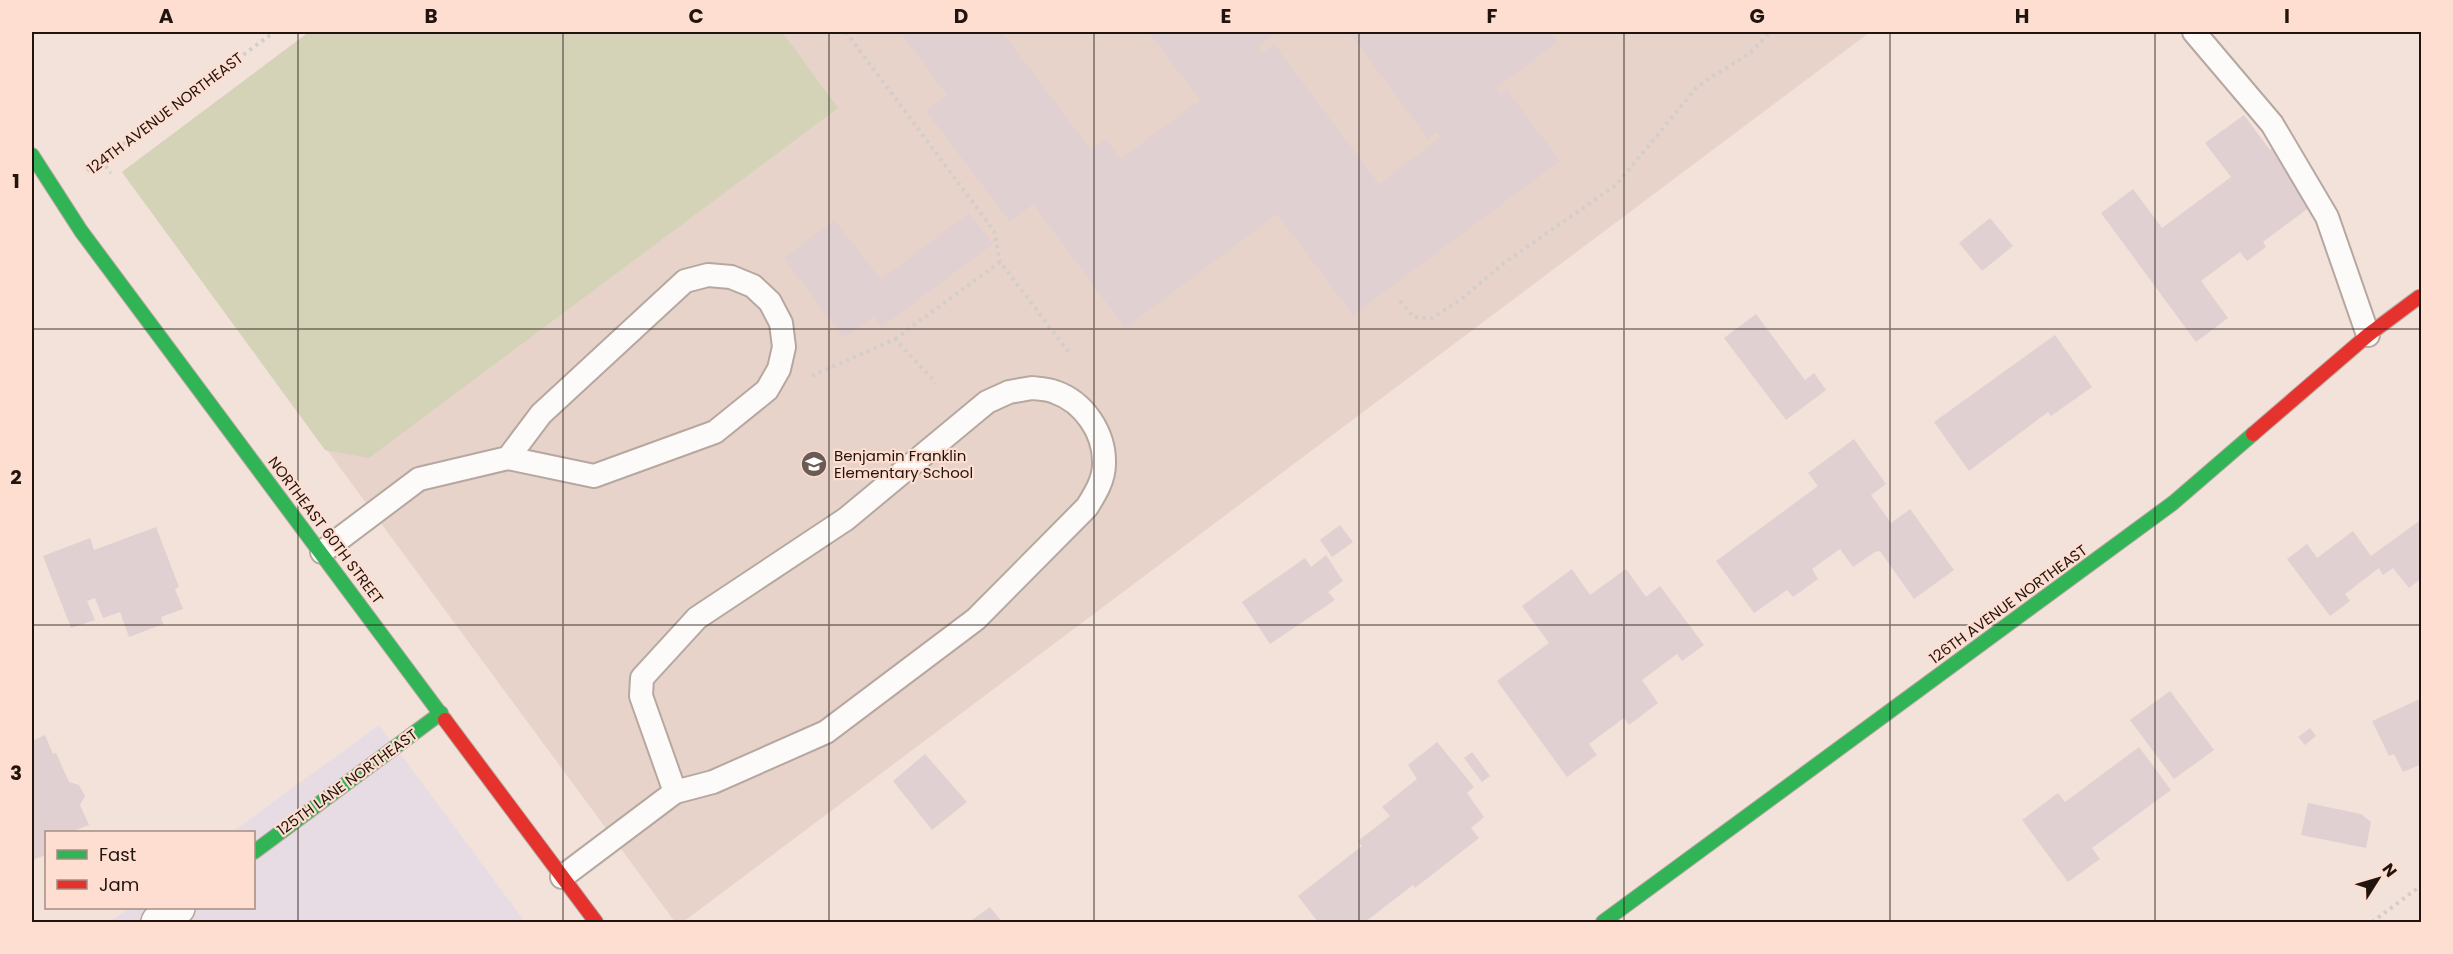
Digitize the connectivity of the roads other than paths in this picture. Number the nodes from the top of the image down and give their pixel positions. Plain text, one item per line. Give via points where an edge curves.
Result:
1 (2194, 32) edge
2 (32, 155) edge
3 (2420, 296) edge
4 (2368, 335) junction
5 (508, 458) junction
6 (322, 552) junction
7 (441, 713) junction
8 (675, 792) junction
9 (255, 851) edge
10 (562, 877) junction
11 (177, 909) edge
12 (158, 922) edge
13 (596, 922) edge
14 (1603, 922) edge

1 - 4 lane via 2272,124 2326,217
2 - 6 street, NORTHEAST 60TH STREET via 56,195
3 - 4 street, 126TH AVENUE NORTHEAST
4 - 14 street, 126TH AVENUE NORTHEAST via 2173,503
5 - 5 lane via 594,476 715,432 767,390 779,369 784,347 781,323 770,302 753,286 731,277 708,275 685,281 541,414
5 - 6 lane via 419,479
6 - 7 street, NORTHEAST 60TH STREET
7 - 9 street, 125TH LANE NORTHEAST
7 - 10 street, NORTHEAST 60TH STREET
8 - 8 lane via 713,782 826,732 976,619 1087,507 1099,487 1104,464 1101,441 1091,419 1076,403 1055,392 1032,388 1009,392 987,402 846,519 697,618 642,678 641,696
8 - 10 lane
10 - 13 street, NORTHEAST 60TH STREET
11 - 12 street

